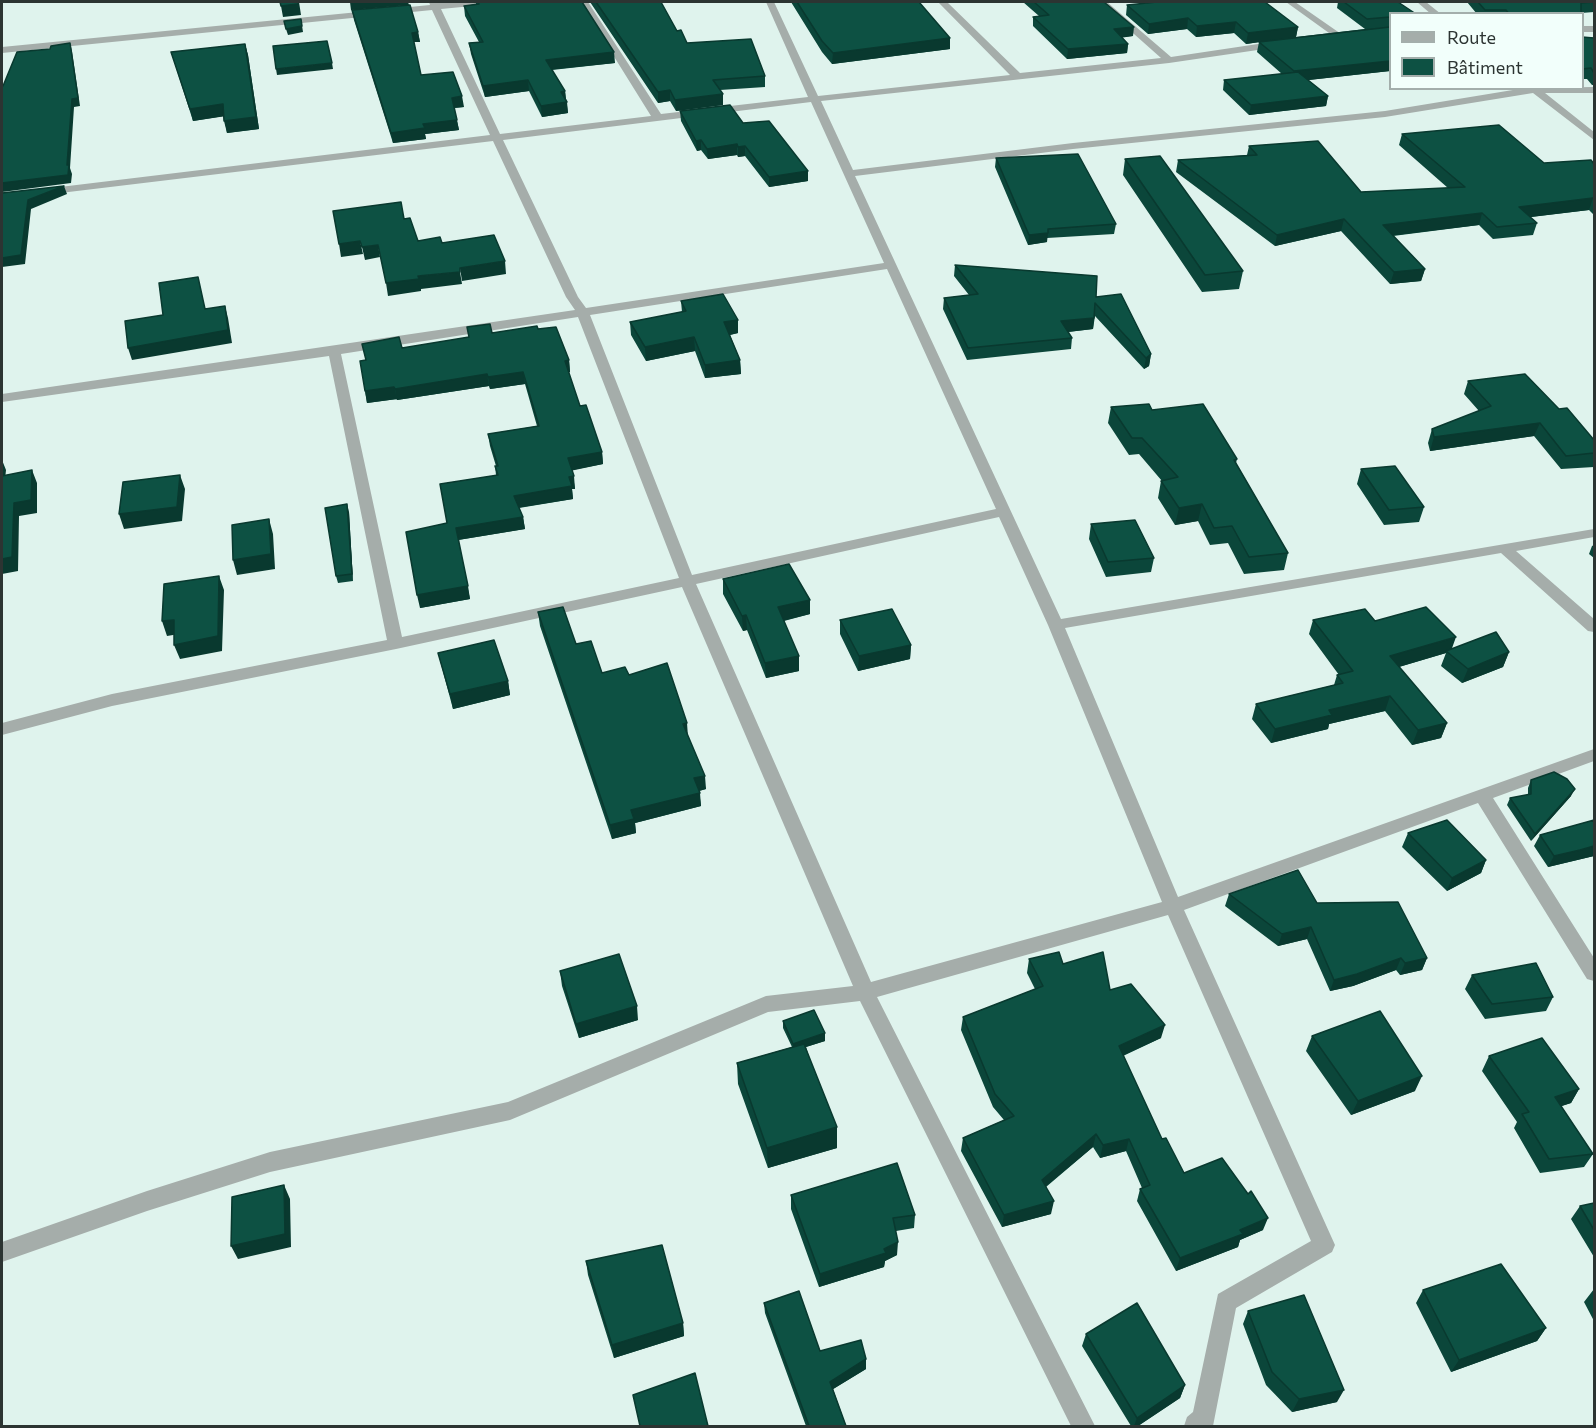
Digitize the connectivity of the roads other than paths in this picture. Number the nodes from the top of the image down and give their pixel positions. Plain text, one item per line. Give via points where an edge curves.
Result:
1 (483, 2) edge
2 (584, 2) edge
3 (770, 2) edge
4 (942, 2) edge
5 (1102, 2) edge
6 (1290, 2) edge
7 (1421, 2) edge
8 (434, 4) edge
9 (1434, 12) edge
10 (1328, 38) edge
11 (1294, 42) edge
12 (2, 50) edge
13 (1169, 60) junction
14 (1018, 76) junction
15 (1527, 90) edge
16 (1534, 90) edge
17 (814, 99) junction
18 (657, 118) junction
19 (495, 137) junction
20 (1594, 137) edge
21 (849, 174) junction
22 (2, 197) edge
23 (891, 265) junction
24 (583, 313) junction
25 (334, 351) junction
26 (2, 398) edge
27 (1004, 512) junction
28 (1594, 533) edge
29 (1504, 549) junction
30 (687, 580) junction
31 (1056, 625) junction
32 (1594, 627) edge
33 (396, 644) junction
34 (2, 729) edge
35 (1594, 755) edge
36 (1482, 795) junction
37 (1173, 906) junction
38 (1594, 973) edge
39 (865, 993) junction
40 (2, 1252) edge
41 (1083, 1426) edge
42 (1196, 1426) edge

1 - 8 street
2 - 18 street
3 - 17 street
4 - 14 street
5 - 13 street
6 - 10 street via 1344,36
7 - 9 street
8 - 12 street
8 - 19 street
11 - 13 street
13 - 14 street
14 - 17 street
15 - 21 street via 1385,114
16 - 20 street
17 - 18 street
17 - 21 street
18 - 19 street
19 - 22 street
19 - 24 street
21 - 23 street
23 - 24 street
23 - 27 street
24 - 25 street
24 - 30 street
25 - 26 street
25 - 33 street
27 - 30 street
27 - 31 street
28 - 29 street
29 - 31 street
29 - 32 street
30 - 33 street
30 - 39 street
31 - 37 street
33 - 34 street via 112,700
35 - 36 street
36 - 37 street
36 - 38 street
37 - 39 street
37 - 42 street via 1324,1245 1226,1302 1204,1419
39 - 40 street via 765,1004 510,1111 270,1162
39 - 41 street

